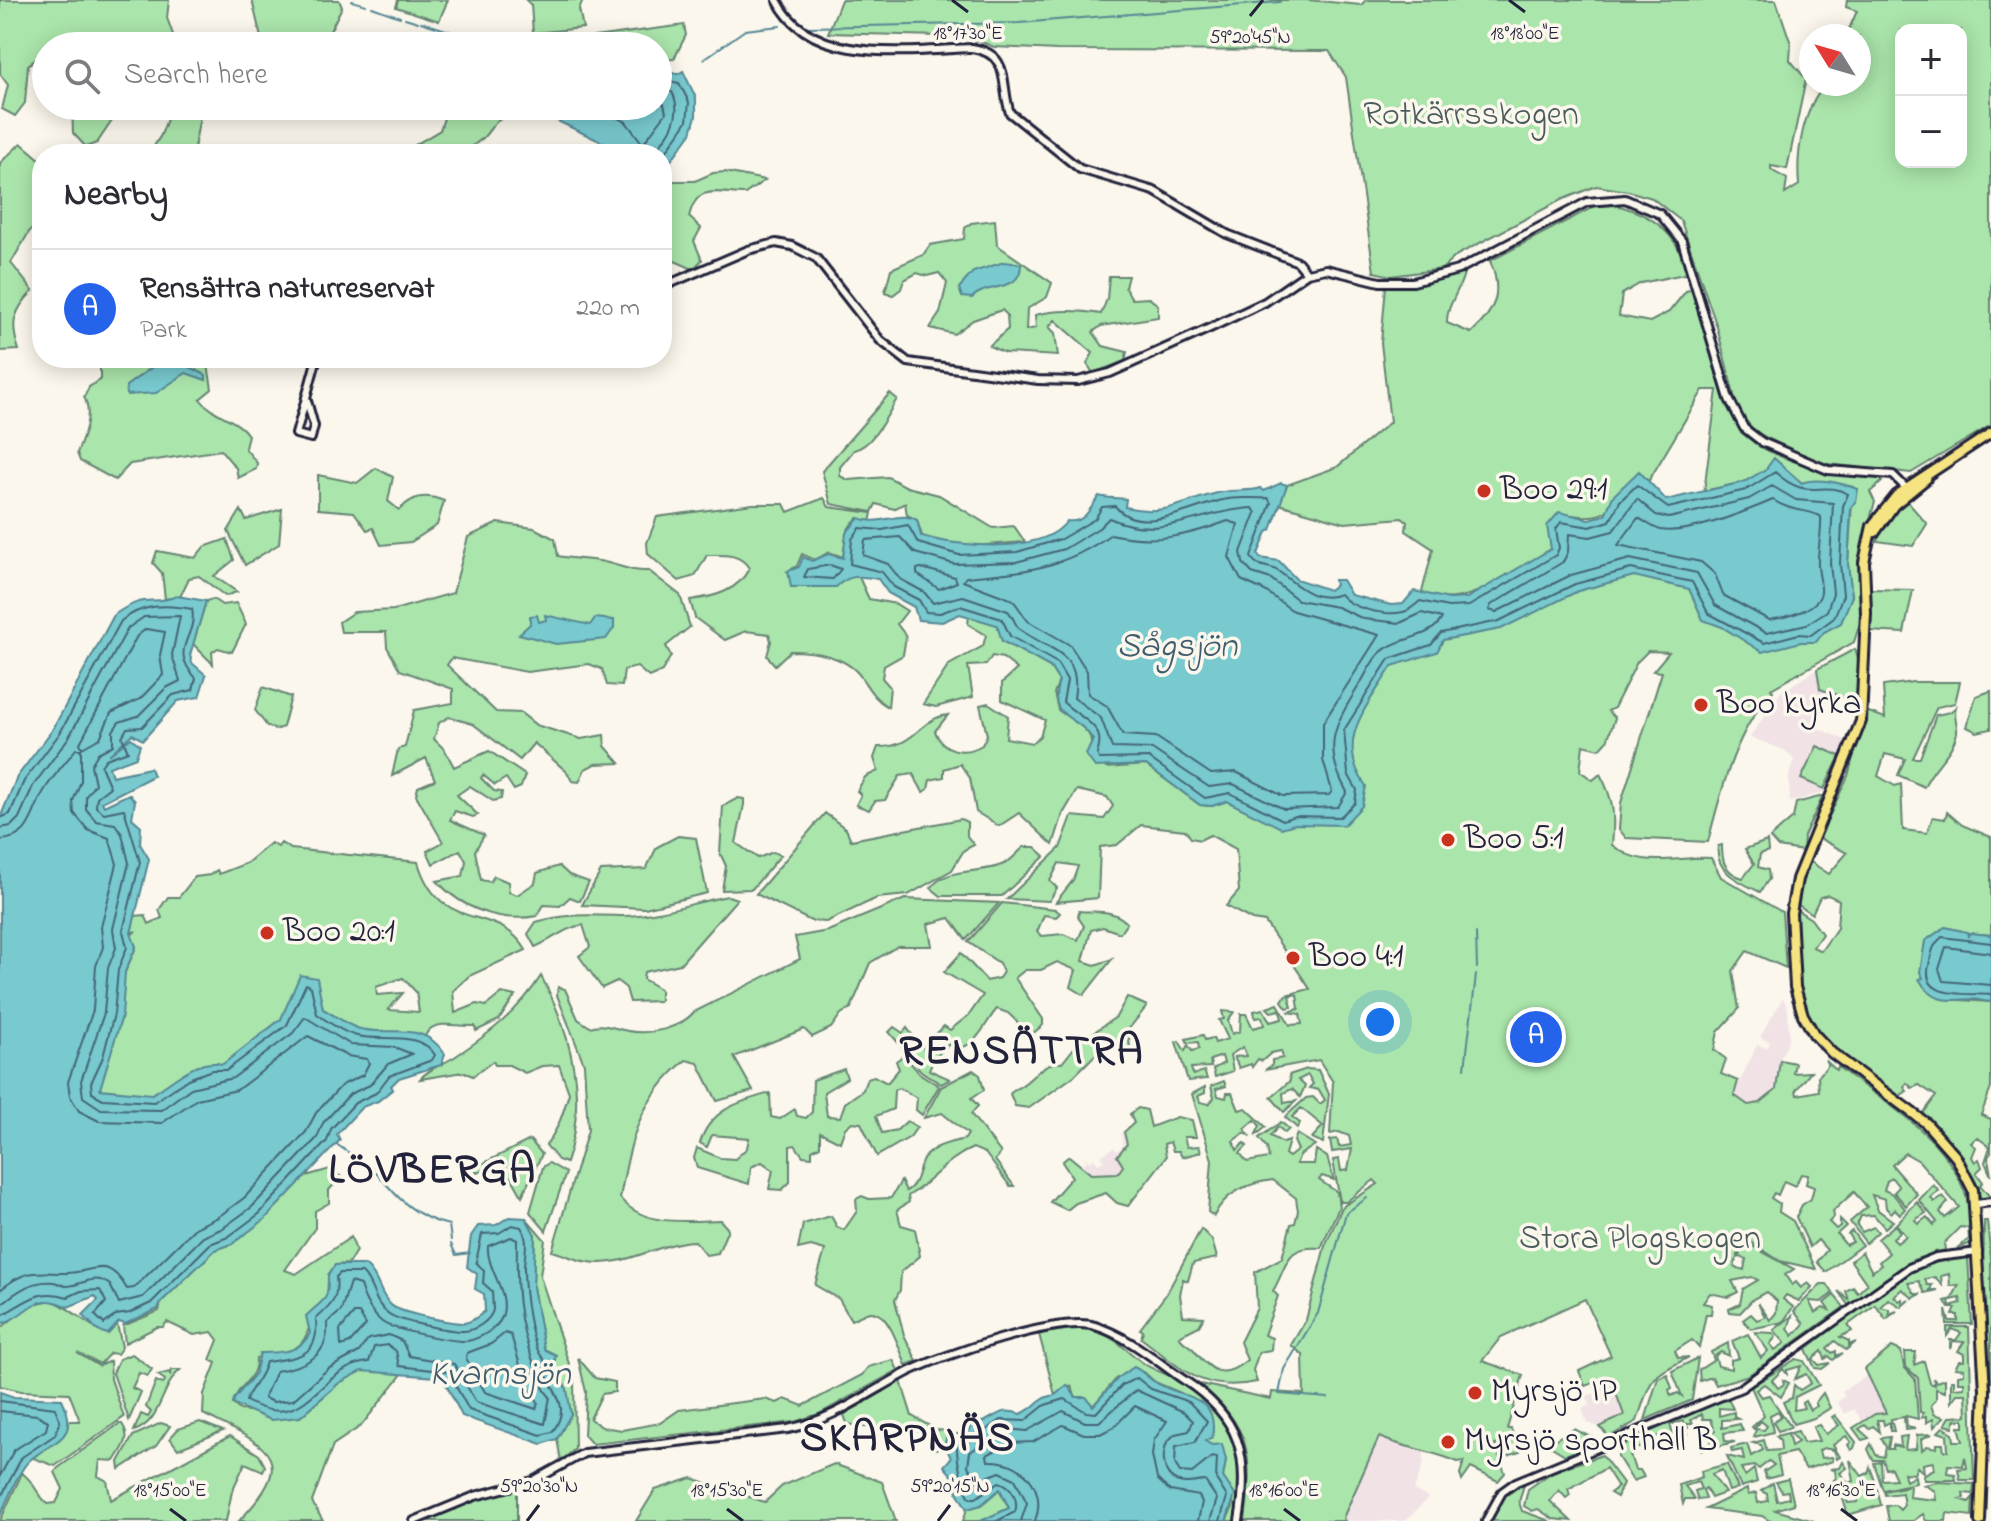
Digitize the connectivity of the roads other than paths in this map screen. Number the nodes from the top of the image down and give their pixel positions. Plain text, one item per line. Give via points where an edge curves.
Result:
1 (777, 0) edge
2 (1307, 273) junction
3 (672, 283) edge
4 (314, 368) edge
5 (306, 397) junction
6 (1991, 433) edge
7 (1908, 490) junction
8 (1991, 1202) edge
9 (1976, 1204) junction
10 (1978, 1252) junction
11 (414, 1521) edge
12 (1239, 1521) edge
13 (1486, 1521) edge
14 (1980, 1521) edge

1 - 2 street via 796,25 829,45 972,48 990,54 1005,70 1010,113 1065,160 1087,172 1154,191 1227,234 1298,262
2 - 3 street via 1265,302 1210,328 1110,373 1078,381 908,362 887,348 816,258 792,246 761,245
2 - 7 street via 1326,269 1380,282 1413,282 1469,264 1587,202 1610,198 1640,203 1666,220 1682,241 1729,399 1744,428 1762,442 1828,470 1890,474
4 - 5 street
5 - 5 street via 296,434 311,438 314,426
6 - 7 main road
7 - 9 main road via 1885,507 1866,544 1861,721 1792,898 1795,987 1814,1034 1937,1135 1965,1173
8 - 9 street
9 - 10 main road
10 - 13 street via 1936,1257 1909,1268 1741,1388 1524,1477 1502,1492
10 - 14 main road via 1985,1390
11 - 12 street via 475,1496 533,1481 584,1453 815,1423 917,1368 1065,1323 1107,1330 1212,1402 1241,1450 1245,1482

